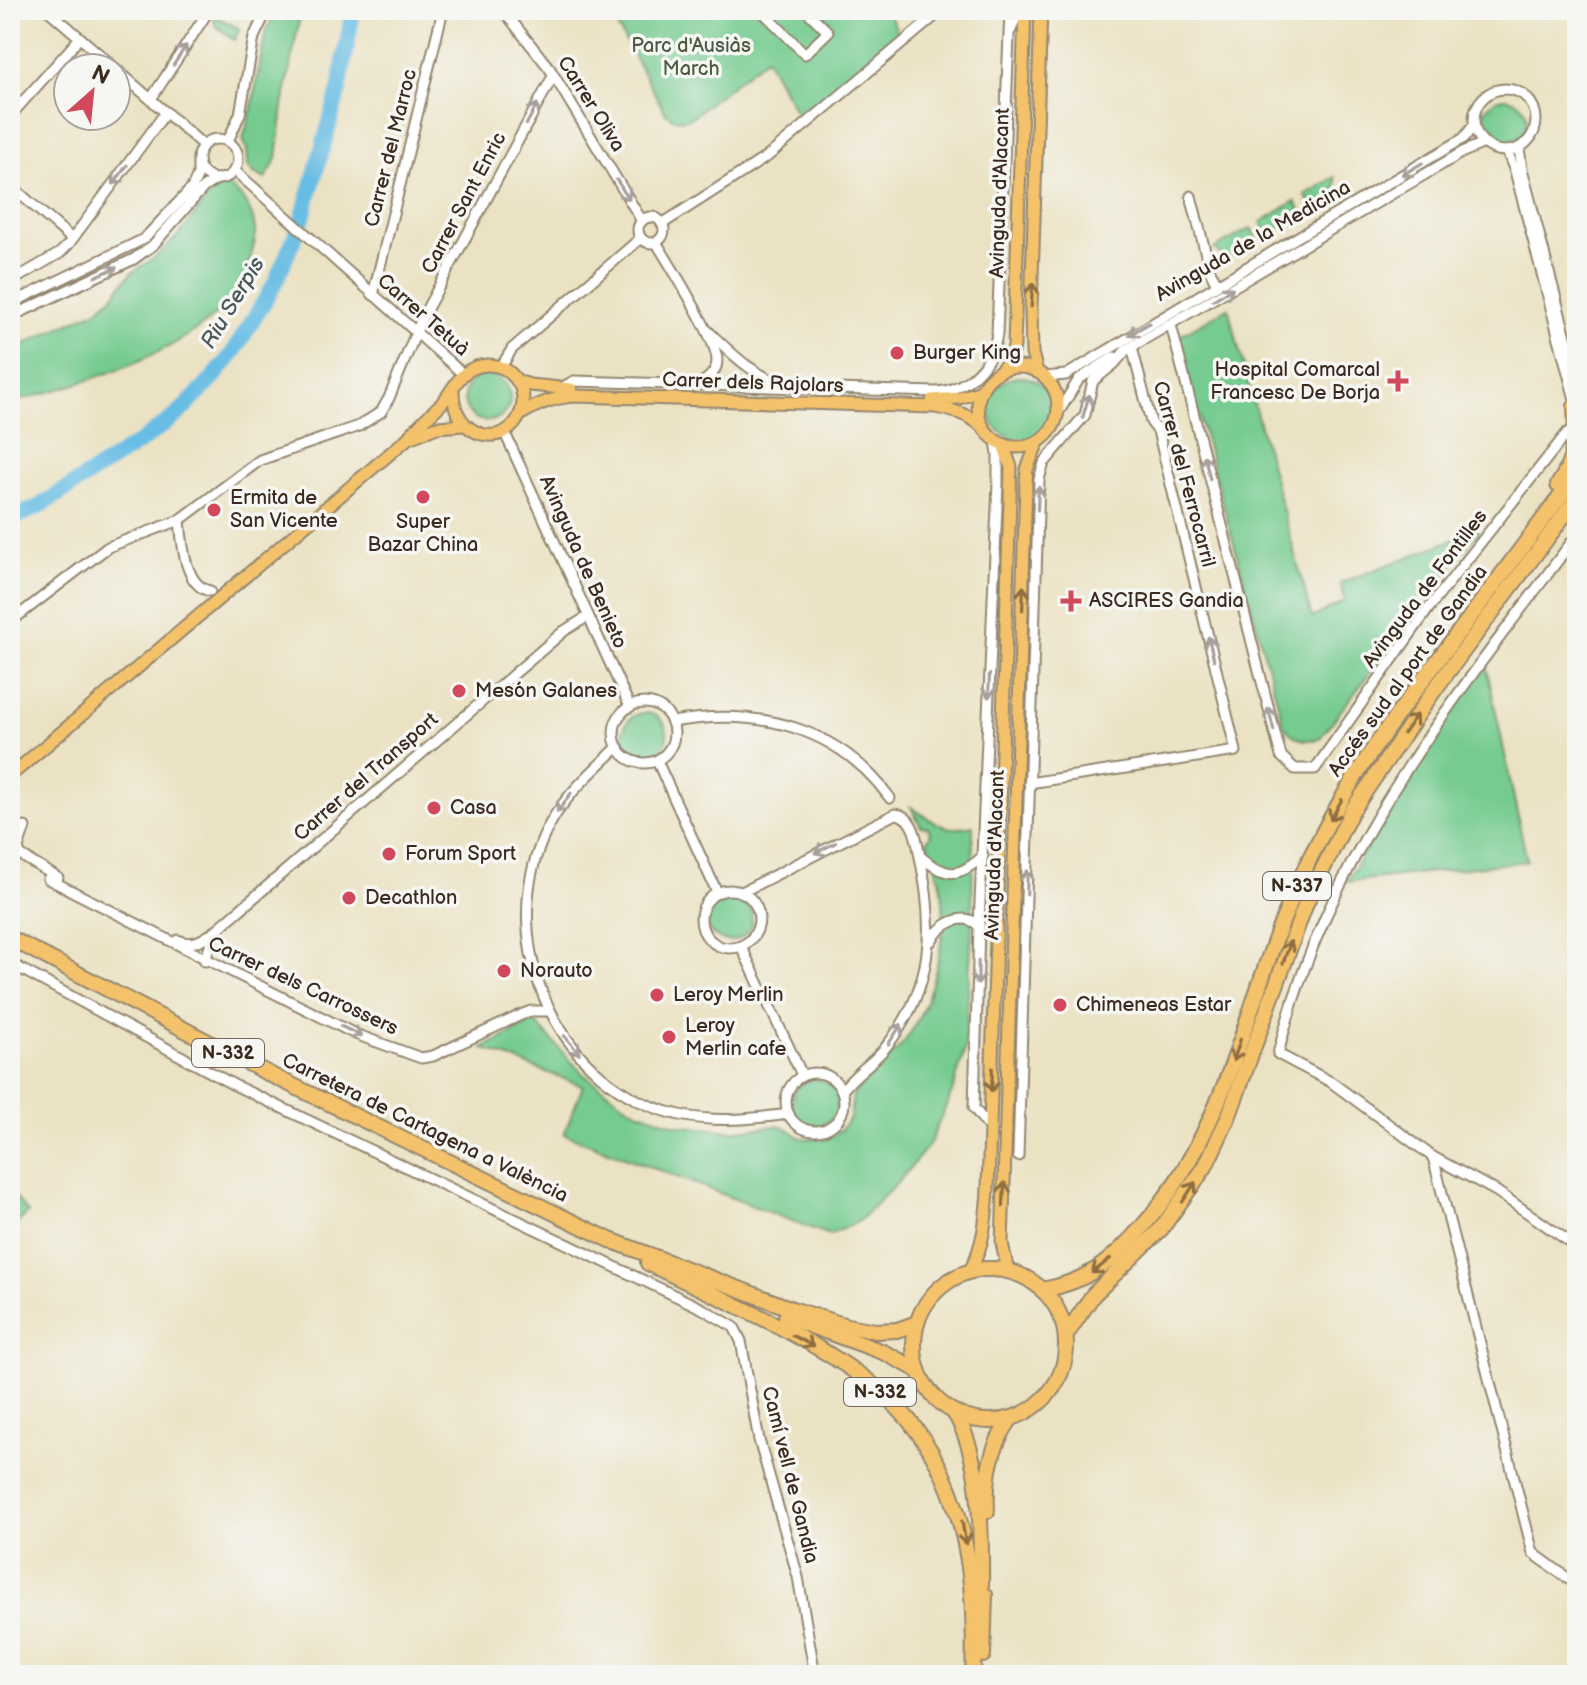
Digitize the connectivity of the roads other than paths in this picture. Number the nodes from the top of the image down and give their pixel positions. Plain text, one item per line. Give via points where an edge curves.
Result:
1 (48, 10) edge
2 (209, 10) edge
3 (267, 10) edge
4 (443, 10) edge
5 (503, 10) edge
6 (761, 10) edge
7 (806, 10) edge
8 (1010, 10) edge
9 (1019, 10) edge
10 (1025, 10) edge
11 (1041, 10) edge
12 (937, 12) edge
13 (1009, 33) junction
14 (80, 38) junction
15 (96, 52) edge
16 (553, 76) junction
17 (132, 83) edge
18 (151, 99) junction
19 (166, 112) junction
20 (10, 116) edge
21 (1474, 125) junction
22 (228, 141) junction
23 (1484, 143) junction
24 (203, 145) junction
25 (1519, 148) junction
26 (1507, 151) junction
27 (198, 161) junction
28 (234, 170) junction
29 (217, 179) junction
30 (10, 185) edge
31 (1191, 196) dead end
32 (642, 221) junction
33 (662, 224) junction
34 (641, 238) junction
35 (72, 239) junction
36 (656, 242) junction
37 (10, 282) edge
38 (1217, 285) junction
39 (998, 294) junction
40 (373, 295) junction
41 (12, 301) edge
42 (1016, 314) junction
43 (10, 317) edge
44 (1171, 325) junction
45 (706, 329) junction
46 (416, 331) junction
47 (1129, 348) junction
48 (501, 367) junction
49 (998, 373) junction
50 (464, 375) junction
51 (1041, 375) junction
52 (1577, 379) edge
53 (517, 381) junction
54 (696, 385) junction
55 (558, 389) junction
56 (805, 389) junction
57 (453, 391) junction
58 (982, 391) junction
59 (1576, 406) edge
60 (1058, 413) junction
61 (520, 415) junction
62 (464, 425) junction
63 (984, 428) junction
64 (504, 431) junction
65 (1567, 433) dead end
66 (407, 439) junction
67 (999, 442) junction
68 (1038, 442) junction
69 (1044, 463) joint
70 (1577, 474) edge
71 (1577, 498) edge
72 (180, 520) junction
73 (1577, 535) edge
74 (210, 591) dead end
75 (587, 617) junction
76 (1468, 620) junction
77 (10, 622) edge
78 (630, 707) junction
79 (672, 722) junction
80 (618, 747) junction
81 (657, 761) junction
82 (1315, 769) joint
83 (10, 776) edge
84 (1029, 783) junction
85 (890, 798) dead end
86 (25, 827) dead end
87 (983, 856) junction
88 (920, 857) junction
89 (48, 879) dead end
90 (717, 892) junction
91 (742, 892) junction
92 (979, 926) junction
93 (214, 932) junction
94 (10, 938) edge
95 (929, 944) junction
96 (741, 946) junction
97 (205, 961) junction
98 (10, 963) edge
99 (548, 1011) junction
100 (802, 1075) junction
101 (842, 1091) junction
102 (789, 1114) junction
103 (990, 1129) junction
104 (1018, 1156) dead end
105 (1433, 1157) junction
106 (610, 1240) junction
107 (1577, 1247) edge
108 (636, 1250) junction
109 (970, 1271) junction
110 (1008, 1271) junction
111 (1042, 1290) junction
112 (917, 1323) junction
113 (1066, 1335) junction
114 (918, 1370) junction
115 (954, 1412) junction
116 (1010, 1420) junction
117 (1577, 1585) edge
118 (815, 1675) edge
119 (973, 1675) edge
120 (982, 1675) edge

1 - 14 street
18 -> 2 street
3 - 22 street via 254,37 240,114
4 - 40 street, Carrer del Marroc
5 - 16 street, Carrer Oliva
6 - 7 street via 805,54 828,32
8 - 13 street
9 - 13 street
10 - 42 main road, Avinguda d'Alacant
51 -> 11 main road, Avinguda d'Alacant via 1032,353 1031,308
12 - 33 street via 768,156
13 - 39 street
14 - 15 street
14 - 20 street
16 -> 32 street, Carrer Oliva
46 -> 16 street, Carrer Sant Enric
17 - 18 street
18 - 19 street
19 - 24 street
19 -> 35 street
21 - 23 street
21 - 25 street via 1484,97 1504,88 1519,92 1532,104 1537,121 1532,137
21 -> 38 street, Avinguda de la Medicina via 1464,138
22 - 24 street via 212,139
22 - 28 street via 238,154
23 - 26 street
44 -> 23 street, Avinguda de la Medicina
24 - 27 street
25 - 26 street
25 - 52 street
26 - 59 street
27 - 29 street via 202,171
27 - 41 street via 191,189 144,239
28 - 29 street
28 - 40 street, Carrer Tetuà
43 -> 29 street via 145,251
30 - 35 street
31 - 38 street
32 - 33 street via 651,218
32 - 34 street
33 - 36 street via 663,235
34 - 36 street
34 - 48 street via 512,349
35 - 37 street via 60,253
36 - 45 street
38 -> 51 street, Avinguda de la Medicina via 1066,375
39 - 42 street
39 - 56 street via 997,334 990,355 957,388
40 - 46 street, Carrer Tetuà
42 - 49 main road, Avinguda d'Alacant via 1011,359
44 - 47 street, Avinguda de la Medicina
82 -> 44 street, Carrer del Ferrocarril via 1295,769 1281,756
45 - 54 street via 717,361 711,377
45 - 56 street via 763,377
46 - 50 street, Carrer Tetuà
46 - 72 street, Carrer Sant Enric via 377,416 260,460
47 - 60 street, Avinguda de la Medicina via 1079,379
69 -> 47 street, Avinguda de la Medicina via 1085,415 1093,381
84 -> 47 street, Carrer del Ferrocarril via 1236,751 1158,431
48 - 50 main road via 483,365
48 - 53 main road
49 - 51 main road via 1017,368
49 - 58 main road
50 - 57 main road
51 - 60 main road via 1056,393
53 - 55 main road, Carrer dels Rajolars
53 - 61 main road via 523,397
54 - 55 street via 574,381
54 - 56 street
55 - 58 main road, Carrer dels Rajolars via 943,401
57 - 62 main road
57 - 66 main road
58 - 63 main road
59 - 76 highway via 1575,443 1565,474
60 - 68 main road via 1052,430
61 - 63 main road, Carrer dels Rajolars via 543,401 576,396 935,407 960,412
61 - 64 main road
62 - 64 main road via 489,435
62 - 66 main road via 437,427
63 - 67 main road
64 - 75 street, Avinguda de Benieto
65 - 82 street, Avinguda de Fontilles via 1429,608
66 - 83 main road
67 - 68 main road via 1015,447
67 -> 87 street, Avinguda d'Alacant
67 -> 103 main road, Avinguda d'Alacant via 1011,467
110 -> 68 main road, Avinguda d'Alacant via 1002,1230 1026,482
84 -> 69 street, Avinguda d'Alacant
70 - 76 highway, Accés sud al port de Gandia / N-337
113 -> 71 highway, Accés sud al port de Gandia / N-337 via 1093,1295 1161,1229 1205,1167 1232,1108 1306,903 1351,812
72 - 74 street via 190,571 199,587
72 - 77 street via 108,547
73 - 105 street via 1386,798 1330,906 1289,1009 1278,1054 1331,1082
75 - 78 street, Avinguda de Benieto
75 - 93 street, Carrer del Transport via 564,631
76 -> 111 highway, Accés sud al port de Gandia / N-337 via 1380,739 1311,855 1218,1105 1187,1168 1112,1258 1068,1285
78 - 79 street via 659,707
78 - 80 street via 615,725
79 - 81 street via 674,740
79 - 85 street via 738,716 800,729 851,757
80 - 81 street via 639,763
80 -> 99 street via 565,801 534,865 527,928
81 - 90 street
104 -> 84 street, Avinguda d'Alacant
86 - 93 street, Carrer dels Carrossers via 20,855 50,874 188,944
87 - 88 street, Avinguda d'Alacant via 954,874
87 - 92 street, Avinguda d'Alacant
88 -> 91 street via 907,818 895,814
88 - 95 street
89 - 97 street, Carrer dels Carrossers
90 - 91 street
90 - 96 street via 702,908 704,933 716,945
91 - 96 street via 756,906 759,924
92 - 95 street, Avinguda d'Alacant via 955,920
92 -> 103 street, Avinguda d'Alacant via 974,1108
93 - 97 street
94 - 106 highway, Carretera de Cartagena a València / N-332 via 273,1076
101 -> 95 street via 887,1046 906,1017
96 - 100 street
97 -> 99 street, Carrer dels Carrossers via 355,1034 421,1058 531,1011
98 - 118 street, Camí vell de Gandia via 234,1085 734,1327 798,1577
99 -> 102 street via 593,1069 651,1105 725,1121
100 - 101 street via 828,1076
100 - 102 street via 789,1088
101 - 102 street via 842,1113 824,1130 805,1129
103 - 109 main road, Avinguda d'Alacant via 984,1233
105 - 107 street via 1496,1191
105 - 117 street via 1533,1553
106 - 108 highway, N-332
106 -> 119 highway, N-332 via 832,1357 866,1379 912,1425 947,1480 962,1521 971,1579
108 - 112 highway, N-332 via 847,1326 876,1331
108 - 114 highway, N-332
109 - 110 highway
109 - 112 highway via 937,1290
110 - 111 highway
111 - 113 highway via 1062,1318
112 - 114 highway
113 - 116 highway, Accés sud al port de Gandia via 1065,1360 1056,1383 1040,1403
114 - 115 highway via 936,1398
115 - 116 highway via 992,1422
115 - 120 highway via 978,1498
116 - 120 highway via 989,1471

